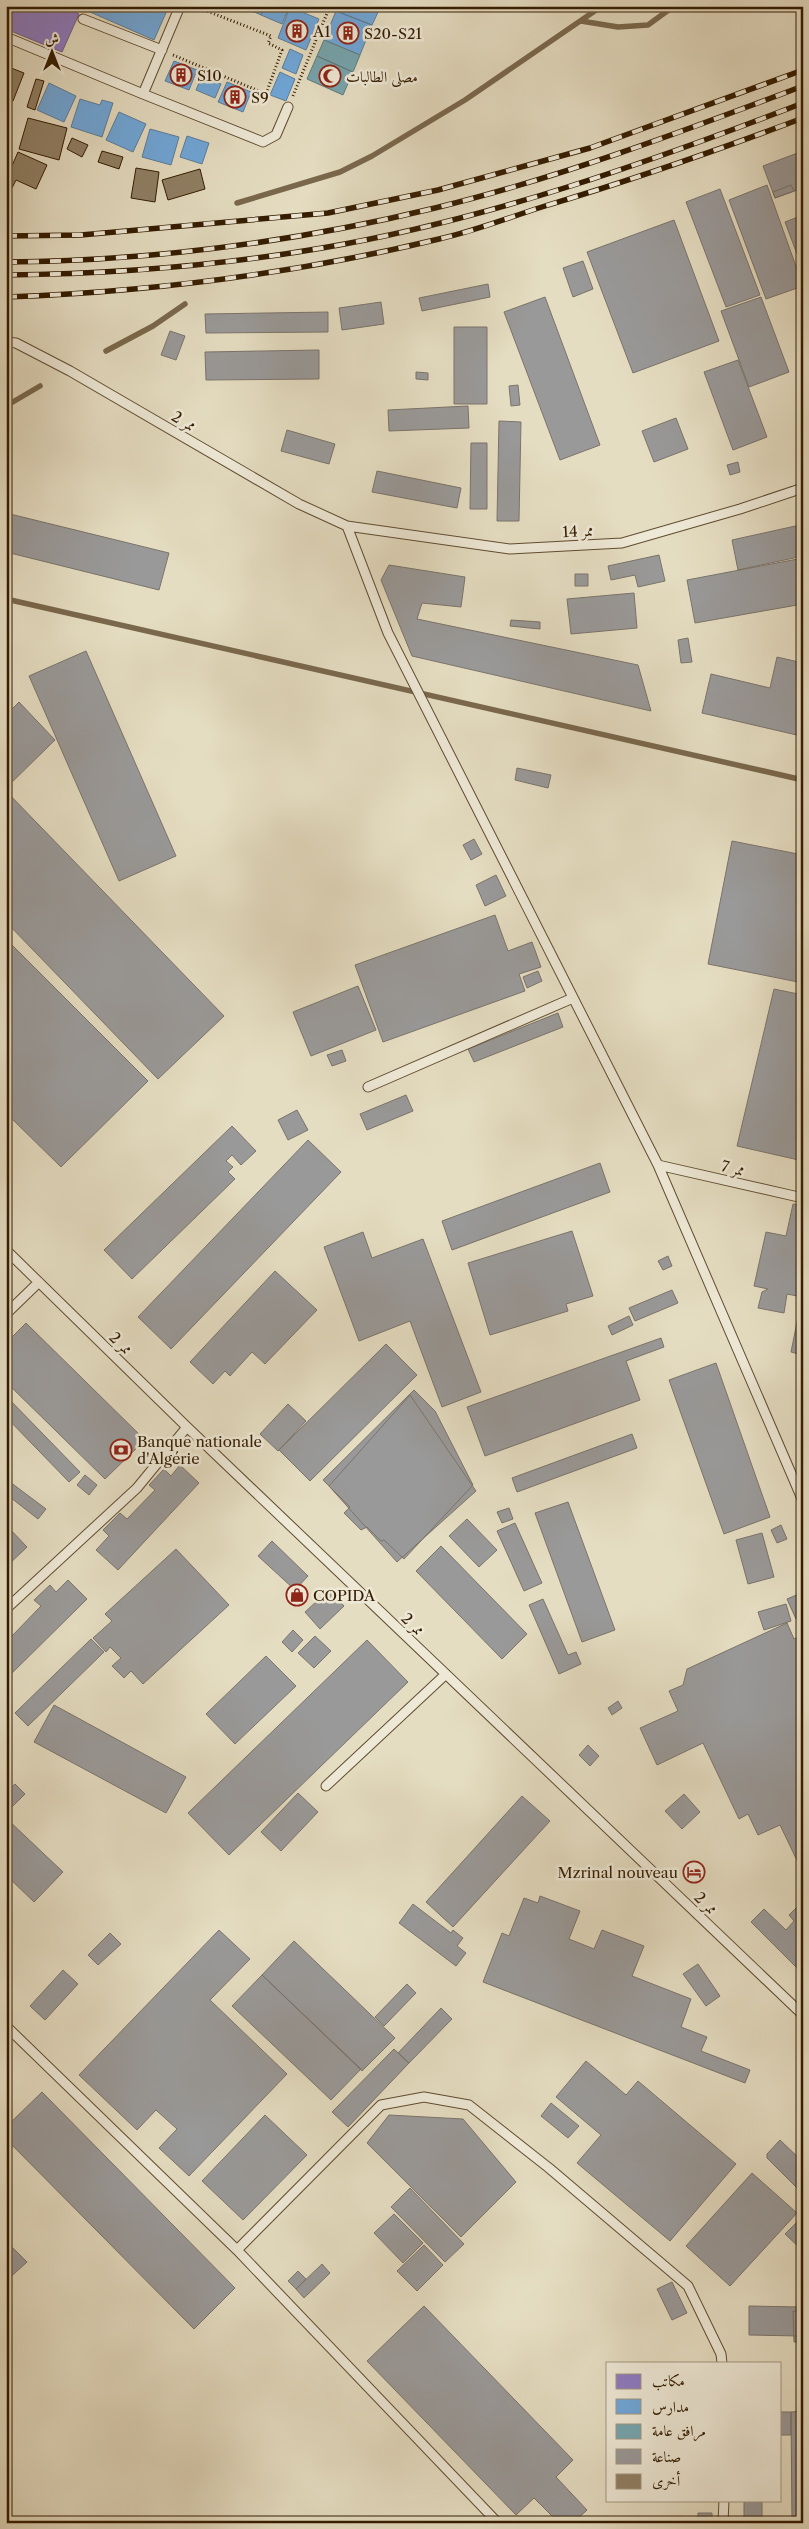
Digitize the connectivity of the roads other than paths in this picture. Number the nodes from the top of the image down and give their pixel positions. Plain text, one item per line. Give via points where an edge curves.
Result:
1 (180, 6) edge
2 (83, 18) dead end
3 (6, 37) edge
4 (162, 50) junction
5 (143, 94) junction
6 (288, 107) dead end
7 (6, 342) edge
8 (803, 488) edge
9 (347, 526) junction
10 (573, 998) junction
11 (368, 1087) dead end
12 (658, 1165) junction
13 (803, 1198) edge
14 (6, 1250) edge
15 (39, 1282) junction
16 (6, 1314) edge
17 (188, 1428) junction
18 (803, 1501) edge
19 (6, 1609) edge
20 (446, 1674) junction
21 (326, 1786) dead end
22 (803, 2015) edge
23 (6, 2026) edge
24 (237, 2250) junction
25 (722, 2362) edge
26 (724, 2502) edge
27 (498, 2523) edge
28 (723, 2523) edge

1 - 4 lane
2 - 4 lane
3 - 5 lane
4 - 5 lane
5 - 6 lane via 263,142 276,136
7 - 9 lane, ممر 2 via 16,343 70,371 299,504
8 - 9 lane, ممر 14 via 622,543 510,549
9 - 10 lane via 388,633
10 - 11 lane
10 - 12 lane
12 - 13 lane, ممر 7
12 - 18 lane
14 - 15 lane, ممر 2
15 - 16 lane
15 - 17 lane, ممر 2
17 - 19 lane via 137,1488
17 - 20 lane, ممر 2
20 - 21 lane
20 - 22 lane, ممر 2
23 - 24 lane
24 - 25 lane via 381,2105 424,2097 469,2105 688,2286
24 - 27 lane
26 - 28 lane

